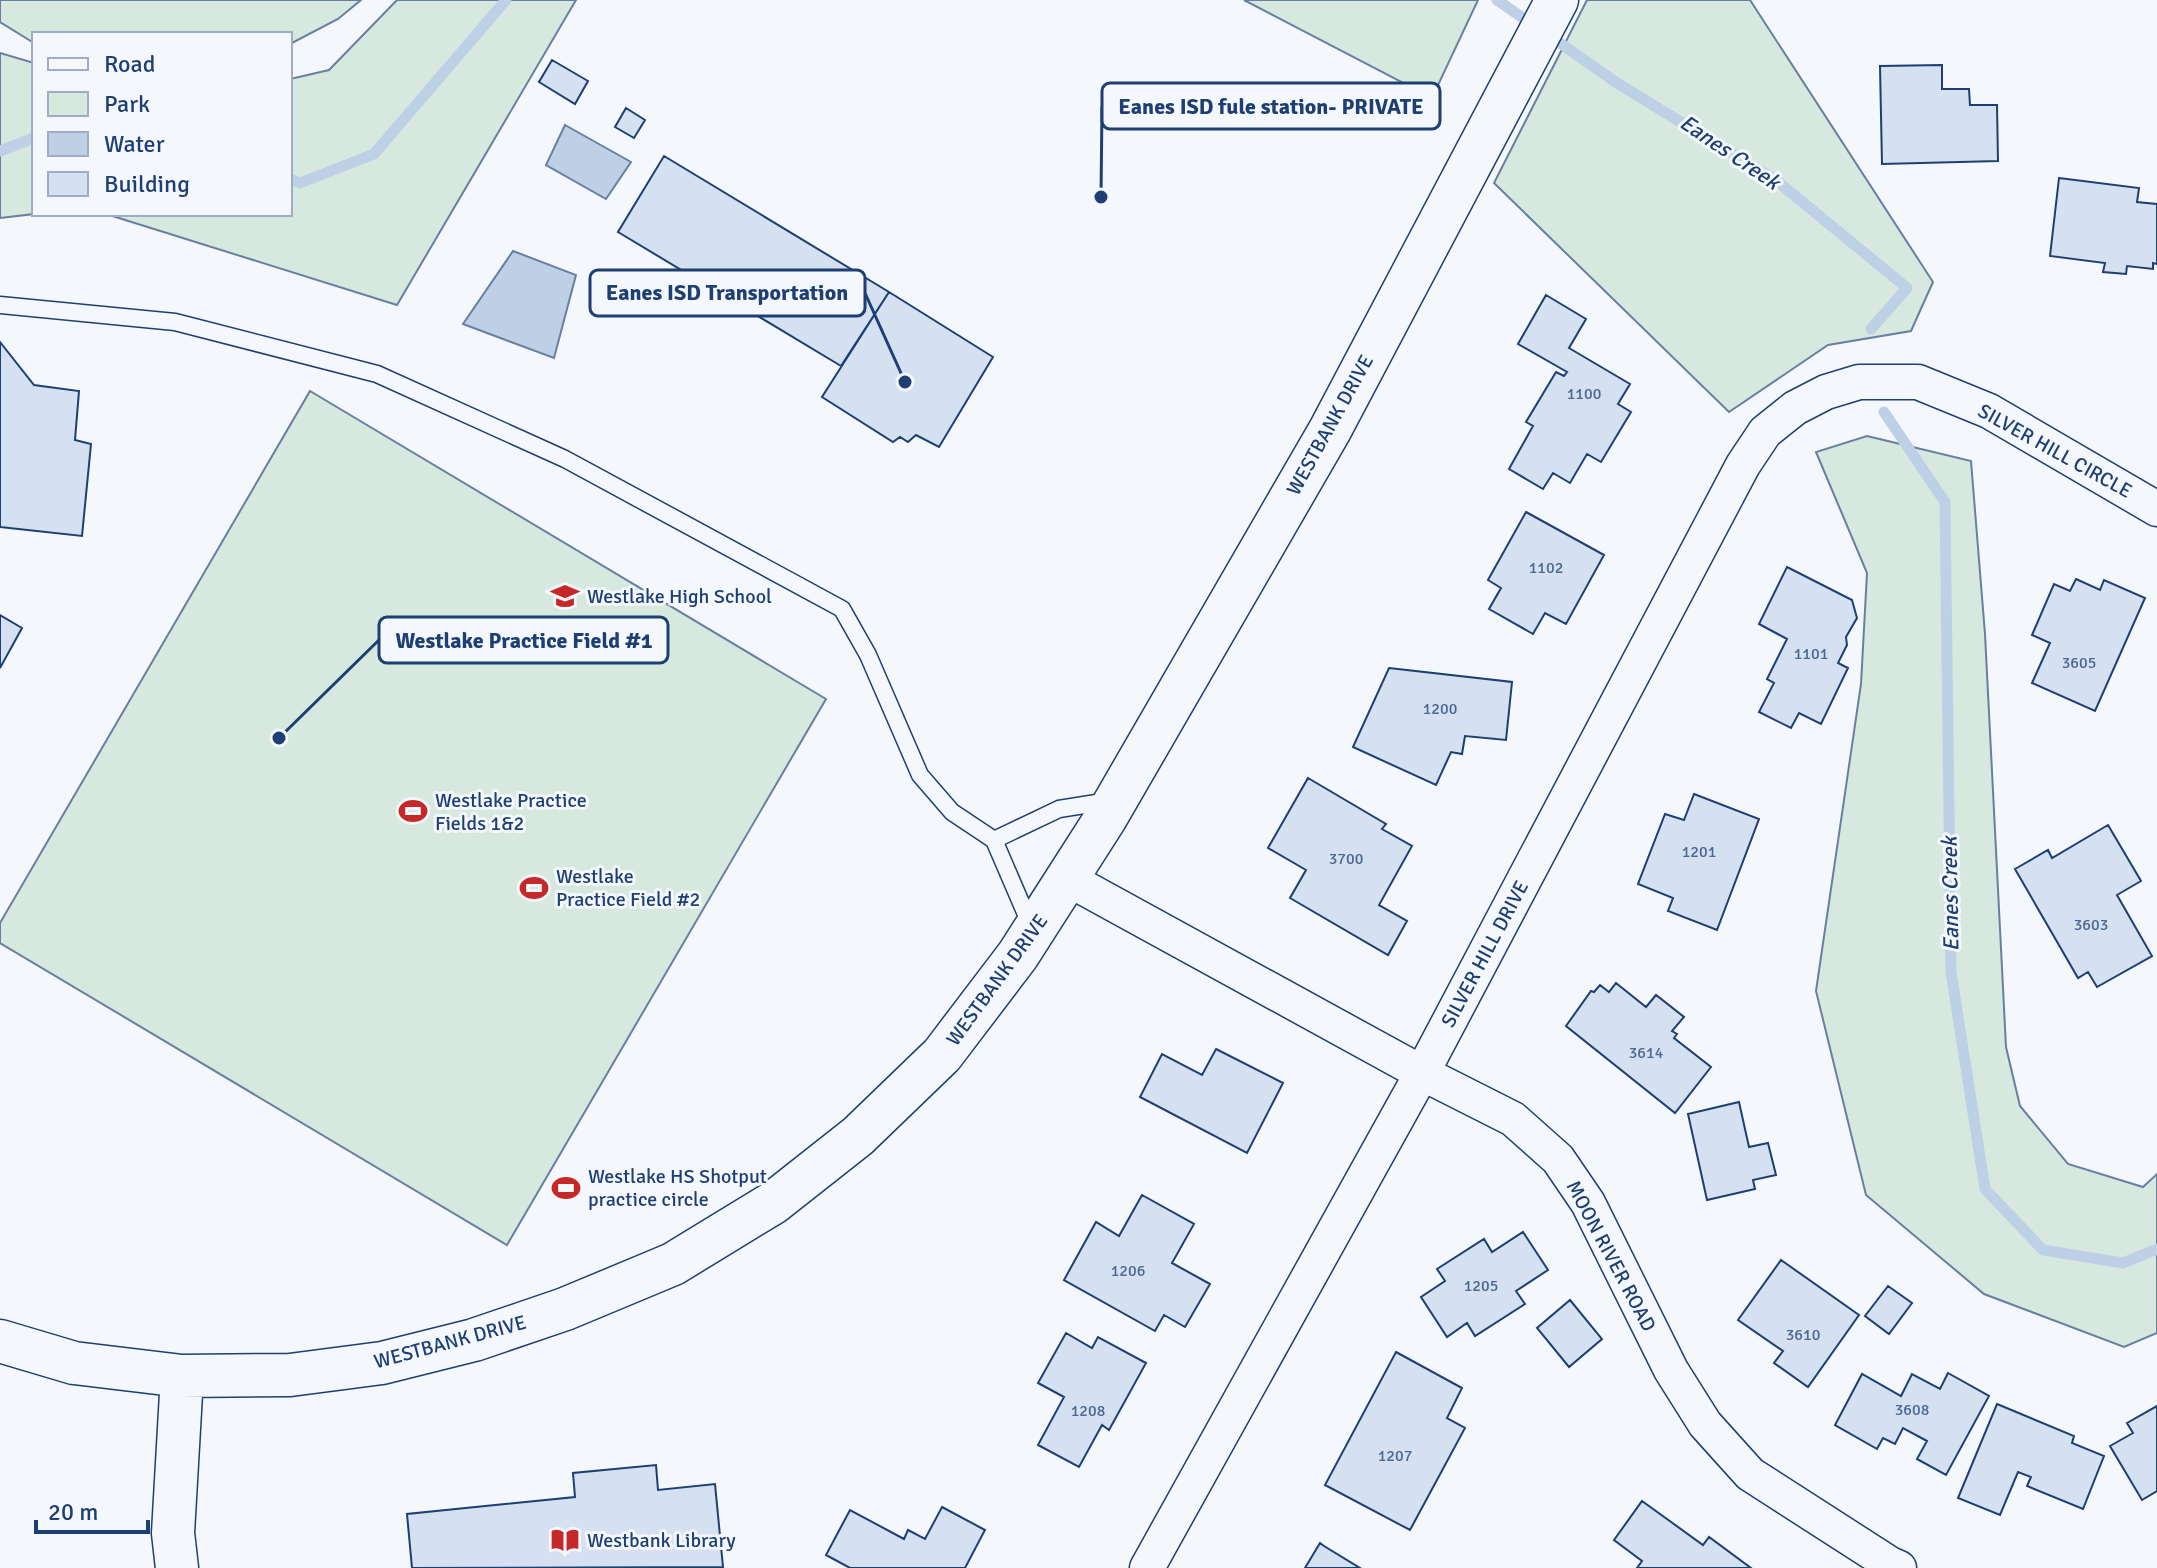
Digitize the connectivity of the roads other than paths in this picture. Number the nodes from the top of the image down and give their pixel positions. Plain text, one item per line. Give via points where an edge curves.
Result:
1 (1557, 0) edge
2 (0, 305) edge
3 (1859, 382) joint
4 (2157, 509) edge
5 (1116, 799) junction
6 (994, 840) junction
7 (1068, 879) junction
8 (1034, 932) junction
9 (1422, 1073) junction
10 (0, 1341) edge
11 (182, 1376) junction
12 (1892, 1567) edge
13 (177, 1568) edge
14 (1147, 1568) edge

1 - 5 street, WESTBANK DRIVE via 1330,430
2 - 6 lane via 175,322 377,374 565,459 842,609 920,775 952,812
3 - 4 street, SILVER HILL CIRCLE via 1918,382 1989,411
3 - 9 street, SILVER HILL DRIVE via 1795,408 1765,432 1743,465
5 - 6 lane via 1059,809
5 - 7 street, WESTBANK DRIVE
6 - 8 lane
7 - 8 street, WESTBANK DRIVE
7 - 9 street, MOON RIVER ROAD
8 - 11 street, WESTBANK DRIVE via 942,1055 858,1136 773,1203 673,1264 474,1340 382,1363 290,1375
9 - 12 street, MOON RIVER ROAD via 1513,1119 1558,1159 1588,1203 1671,1370 1705,1424 1750,1474
9 - 14 street, SILVER HILL DRIVE
10 - 11 street, WESTBANK DRIVE via 74,1363
11 - 13 street via 173,1533

